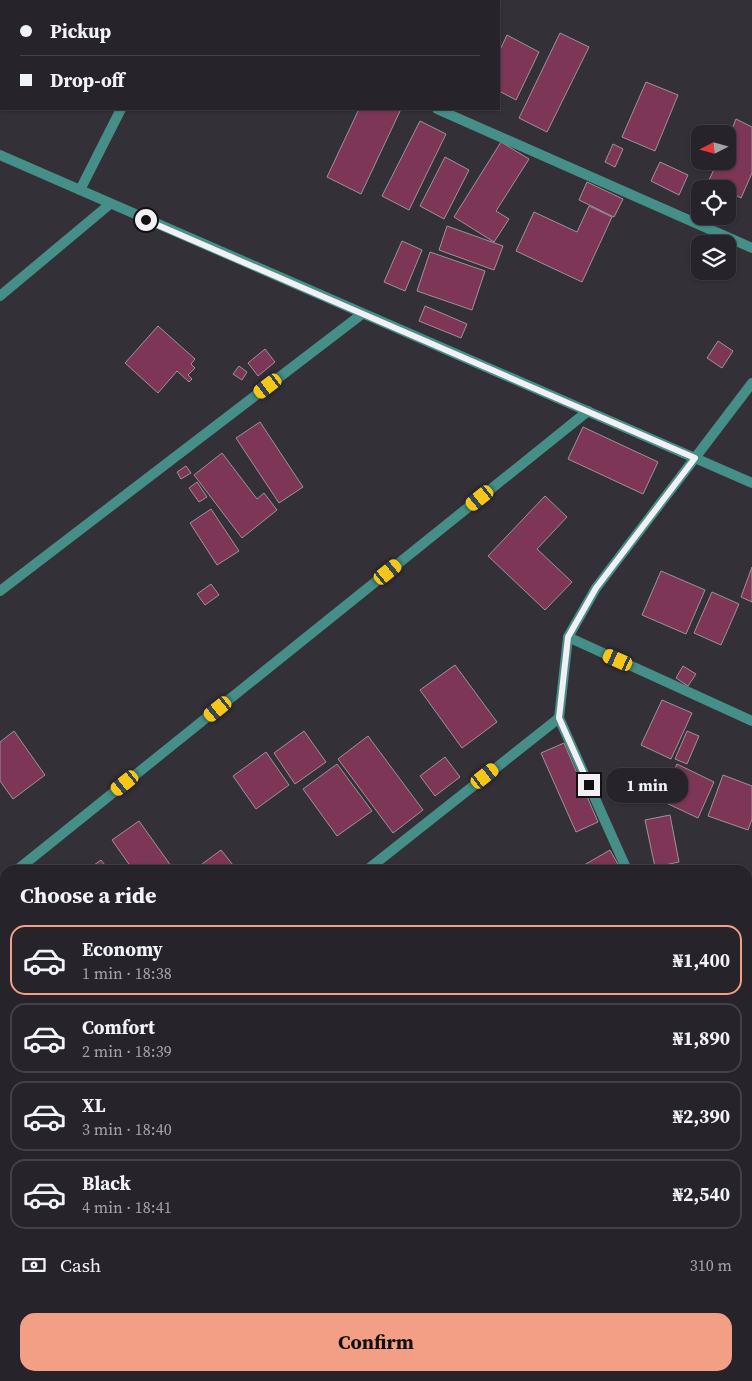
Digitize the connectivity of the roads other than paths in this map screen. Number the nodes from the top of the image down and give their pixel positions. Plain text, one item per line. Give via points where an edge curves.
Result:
1 (120, 110) edge
2 (439, 110) edge
3 (0, 155) edge
4 (80, 190) junction
5 (110, 204) junction
6 (752, 248) edge
7 (0, 296) edge
8 (362, 314) junction
9 (752, 383) edge
10 (588, 411) junction
11 (695, 458) junction
12 (752, 483) edge
13 (0, 591) edge
14 (568, 637) junction
15 (559, 718) junction
16 (752, 721) edge
17 (23, 865) edge
18 (373, 865) edge
19 (625, 865) edge

1 - 4 street
2 - 6 street
3 - 4 street
4 - 5 street
5 - 7 street
5 - 8 street
8 - 10 street
8 - 13 street
9 - 11 street
10 - 11 street
10 - 17 street
11 - 12 street
11 - 14 street via 596,588
14 - 15 street
14 - 16 street
15 - 18 street
15 - 19 street

